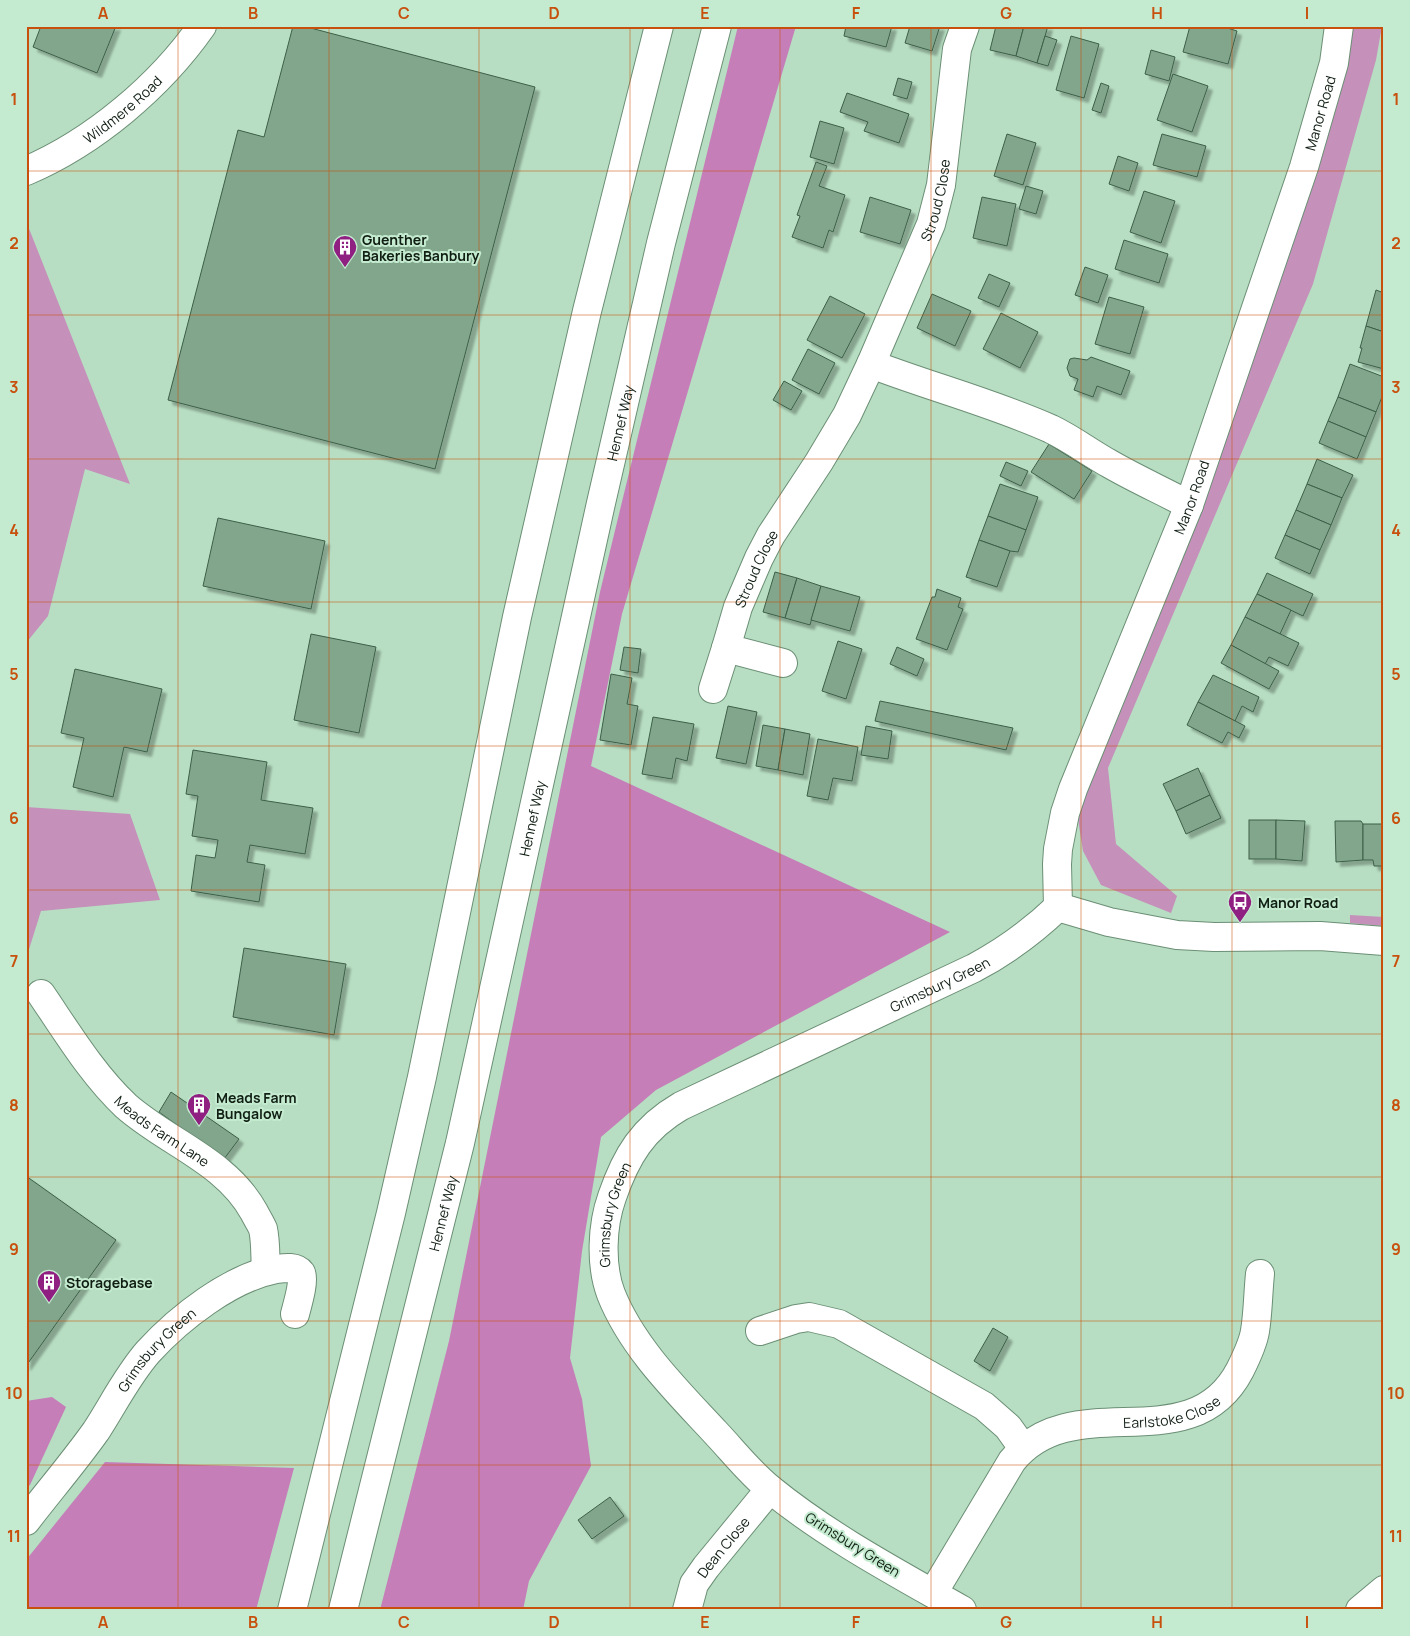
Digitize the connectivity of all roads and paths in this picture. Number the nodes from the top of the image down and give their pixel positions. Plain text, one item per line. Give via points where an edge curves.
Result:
1 (202, 26) edge
2 (659, 26) edge
3 (717, 26) edge
4 (965, 26) edge
5 (1339, 26) edge
6 (26, 171) edge
7 (871, 364) junction
8 (1188, 505) junction
9 (726, 648) junction
10 (784, 663) dead end
11 (713, 689) dead end
12 (1058, 907) junction
13 (1384, 941) edge
14 (41, 994) dead end
15 (266, 1271) junction
16 (1260, 1274) dead end
17 (296, 1314) dead end
18 (760, 1331) dead end
19 (1023, 1448) junction
20 (770, 1489) junction
21 (26, 1521) edge
22 (1384, 1590) edge
23 (933, 1593) junction
24 (292, 1610) edge
25 (343, 1610) edge
26 (687, 1610) edge
27 (962, 1610) edge
28 (1360, 1610) edge

1 - 6 main road, Wildmere Road via 156,82 116,116 73,146
2 - 24 main road via 587,310 519,608 391,1213
3 - 25 main road, Hennef Way via 656,262 460,1142
4 - 7 main road, Stroud Close via 956,49 941,186 931,224
5 - 8 main road, Manor Road via 1334,63 1307,158
7 - 8 main road via 1016,414 1052,430
7 - 9 main road, Stroud Close via 832,440 785,511 759,558 738,607
8 - 12 main road, Manor Road via 1065,813 1057,856
9 - 10 main road
9 - 11 main road, Stroud Close
12 - 13 main road via 1109,922 1177,935 1320,936
12 - 20 main road, Grimsbury Green via 1024,938 974,968 681,1106 641,1138 627,1160 609,1205 606,1227 605,1272 610,1292 635,1338 656,1365 749,1470
14 - 15 main road, Meads Farm Lane via 111,1091 145,1121 226,1176 240,1192 263,1229
15 - 17 main road, Grimsbury Green via 284,1268 301,1273 303,1279
15 - 21 main road, Grimsbury Green via 209,1300 174,1326 148,1353 123,1385 96,1431
16 - 19 main road, Earlstoke Close via 1255,1332 1246,1360 1233,1384 1214,1403 1190,1415 1170,1420 1094,1423 1064,1428
18 - 19 main road via 809,1317 839,1324 984,1406 1008,1427
19 - 23 main road, Earlstoke Close
20 - 23 main road, Grimsbury Green via 822,1527
20 - 26 main road, Dean Close via 694,1584
22 - 28 main road
23 - 27 main road, Grimsbury Green

